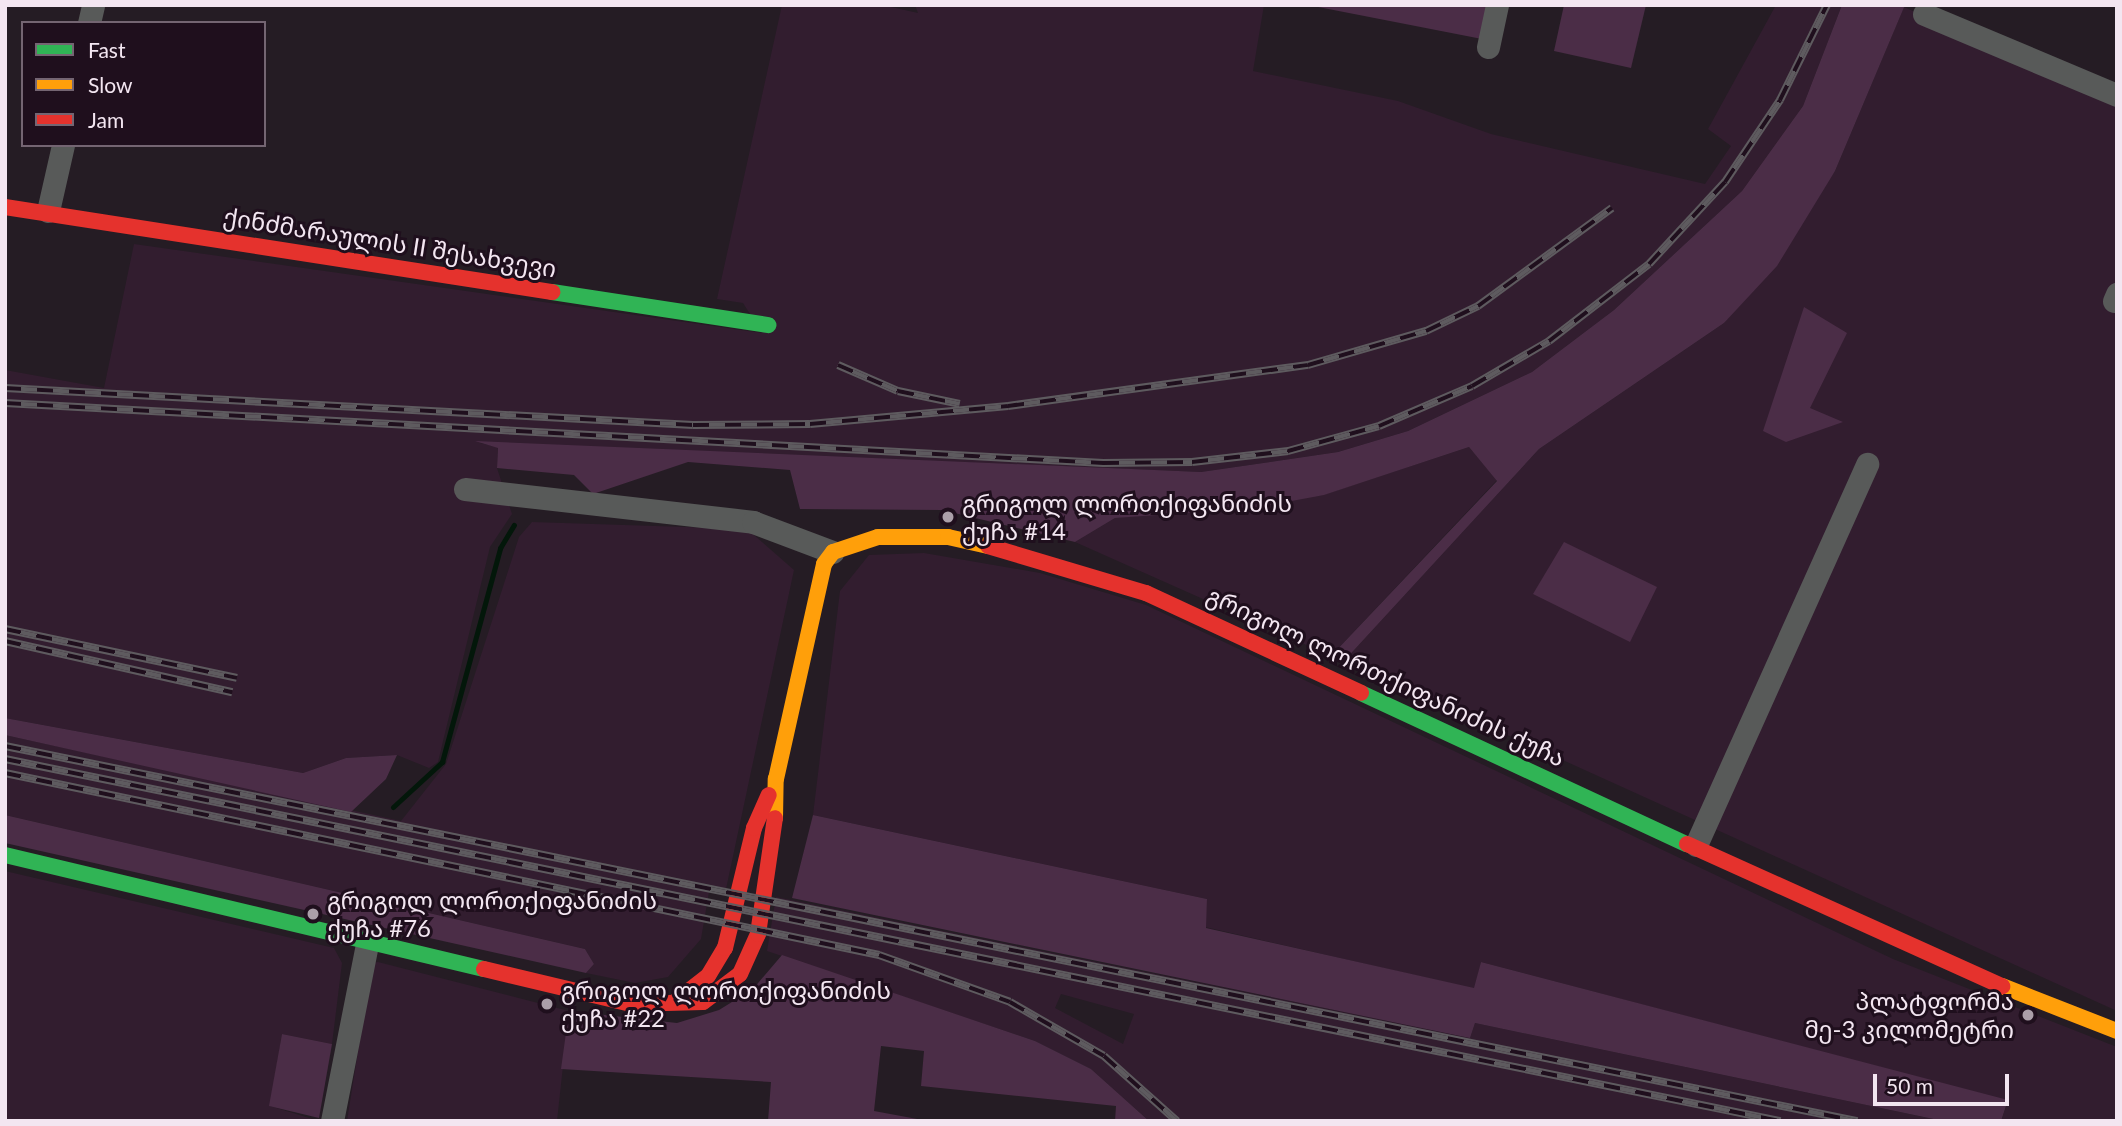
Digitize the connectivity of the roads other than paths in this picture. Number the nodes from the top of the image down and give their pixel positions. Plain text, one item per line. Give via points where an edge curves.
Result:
1 (1497, 5) edge
2 (1924, 14) dead end
3 (1488, 47) dead end
4 (2117, 95) edge
5 (63, 147) edge
6 (5, 207) edge
7 (48, 211) junction
8 (768, 325) dead end
9 (1867, 464) dead end
10 (465, 489) dead end
11 (833, 552) junction
12 (776, 779) junction
13 (1696, 845) junction
14 (5, 855) edge
15 (368, 940) junction
16 (664, 1007) junction
17 (2117, 1031) edge
18 (332, 1121) edge

1 - 3 street
2 - 4 street
5 - 7 street
6 - 7 street, ქინძმარაულის II შესახვევი
7 - 8 street, ქინძმარაულის II შესახვევი
9 - 13 street
10 - 11 street via 753,522
11 - 12 street via 818,587
11 - 13 street, გრიგოლ ლორთქიფანიძის ქუჩა via 878,537 948,537 1104,576 1304,661
12 - 16 street via 754,828 725,948 708,976
12 - 16 street via 768,894 751,956 720,993 686,1007
13 - 17 street, გრიგოლ ლორთქიფანიძის ქუჩა via 1965,972
14 - 15 street
15 - 16 street
15 - 18 street

